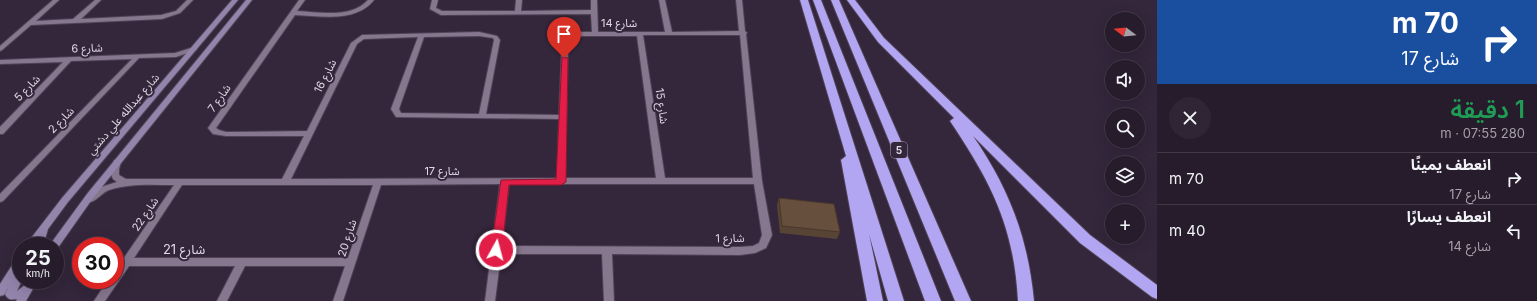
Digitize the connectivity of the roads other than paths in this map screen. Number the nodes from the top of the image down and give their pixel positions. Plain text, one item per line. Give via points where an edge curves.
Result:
1 (56, 0) edge
2 (98, 0) edge
3 (190, 0) edge
4 (235, 0) edge
5 (249, 0) edge
6 (302, 0) edge
7 (371, 0) edge
8 (435, 0) edge
9 (519, 0) edge
10 (594, 0) edge
11 (662, 0) edge
12 (739, 0) edge
13 (817, 0) edge
14 (835, 0) edge
15 (851, 0) edge
16 (804, 2) edge
17 (594, 12) junction
18 (293, 13) junction
19 (518, 13) junction
20 (75, 22) junction
21 (30, 23) junction
22 (744, 33) junction
23 (595, 34) junction
24 (640, 34) junction
25 (669, 34) junction
26 (422, 35) junction
27 (0, 49) edge
28 (194, 49) junction
29 (176, 54) junction
30 (138, 56) junction
31 (69, 59) junction
32 (185, 60) junction
33 (0, 62) edge
34 (921, 80) junction
35 (482, 116) junction
36 (563, 116) junction
37 (840, 116) junction
38 (0, 132) edge
39 (309, 133) junction
40 (118, 161) junction
41 (758, 181) junction
42 (126, 182) junction
43 (180, 182) junction
44 (285, 182) junction
45 (378, 182) junction
46 (505, 182) junction
47 (561, 182) junction
48 (661, 182) junction
49 (1, 197) edge
50 (82, 206) junction
51 (45, 225) junction
52 (36, 237) edge
53 (42, 237) edge
54 (60, 237) edge
55 (496, 250) junction
56 (607, 251) junction
57 (127, 262) junction
58 (242, 262) junction
59 (352, 262) junction
60 (124, 266) edge
61 (12, 273) edge
62 (13, 289) edge
63 (25, 289) edge
64 (27, 289) edge
65 (108, 289) edge
66 (0, 292) edge
67 (1157, 293) edge
68 (962, 298) edge
69 (21, 301) edge
70 (100, 301) edge
71 (222, 301) edge
72 (338, 301) edge
73 (490, 301) edge
74 (609, 301) edge
75 (875, 301) edge
76 (896, 301) edge
77 (933, 301) edge
78 (1026, 301) edge

1 - 21 street
2 - 20 street
3 - 20 street via 180,10 165,17
4 - 28 main road, شارع عبدالله علي دشتي
5 - 40 main road
6 - 18 street, شارع 7
7 - 18 street via 364,9 351,13
8 - 19 street via 433,9 438,12
9 - 19 street
10 - 17 street
11 - 25 street
12 - 22 street, شارع 1
13 - 77 highway, 5
14 - 68 highway, 5
15 - 34 highway via 881,40
16 - 37 highway
17 - 19 street
17 - 23 street
18 - 39 street, شارع 7 via 212,128 216,132 226,134
20 - 21 street
21 - 27 street
22 - 25 street, شارع 14
22 - 41 street, شارع 1
23 - 24 street, شارع 14
23 - 36 street, شارع 14 via 572,35 566,40
24 - 25 street, شارع 14
24 - 48 street, شارع 15
26 - 35 street, شارع 16 via 483,34 496,38
26 - 35 street via 396,109 397,113 406,116
26 - 39 street, شارع 16 via 368,36 357,40
28 - 29 street, شارع 6
28 - 32 main road, شارع عبدالله علي دشتي
29 - 30 street, شارع 6
29 - 32 street
30 - 31 street, شارع 6
30 - 49 street, شارع 2
31 - 33 street, شارع 6
31 - 38 street, شارع 5
32 - 51 main road, شارع عبدالله علي دشتي
34 - 67 highway via 1086,239
34 - 78 highway via 974,145 1004,200 1017,239 1025,277
35 - 36 street
36 - 47 street, شارع 14
37 - 75 highway via 852,192
37 - 76 highway
39 - 44 street, شارع 16
40 - 42 street via 114,175
40 - 50 main road
41 - 48 street, شارع 17
41 - 56 street, شارع 1 via 767,235 760,247 740,251
42 - 43 street, شارع 17
42 - 50 street, شارع 17 via 104,189
43 - 44 street, شارع 17
43 - 57 street, شارع 22
44 - 45 street, شارع 17
45 - 46 street, شارع 17
45 - 59 street, شارع 20
46 - 47 street, شارع 17
46 - 55 street
47 - 48 street, شارع 17
50 - 54 main road
51 - 52 main road, شارع عبدالله علي دشتي
51 - 53 main road
55 - 56 street, شارع 1
55 - 73 street
56 - 74 street
57 - 58 street, شارع 21
57 - 60 street, شارع 22
58 - 59 street, شارع 21
58 - 71 street
59 - 72 street, شارع 20
61 - 66 main road
62 - 63 main road via 10,294 12,296 19,295
64 - 69 main road
65 - 70 street, شارع 22

